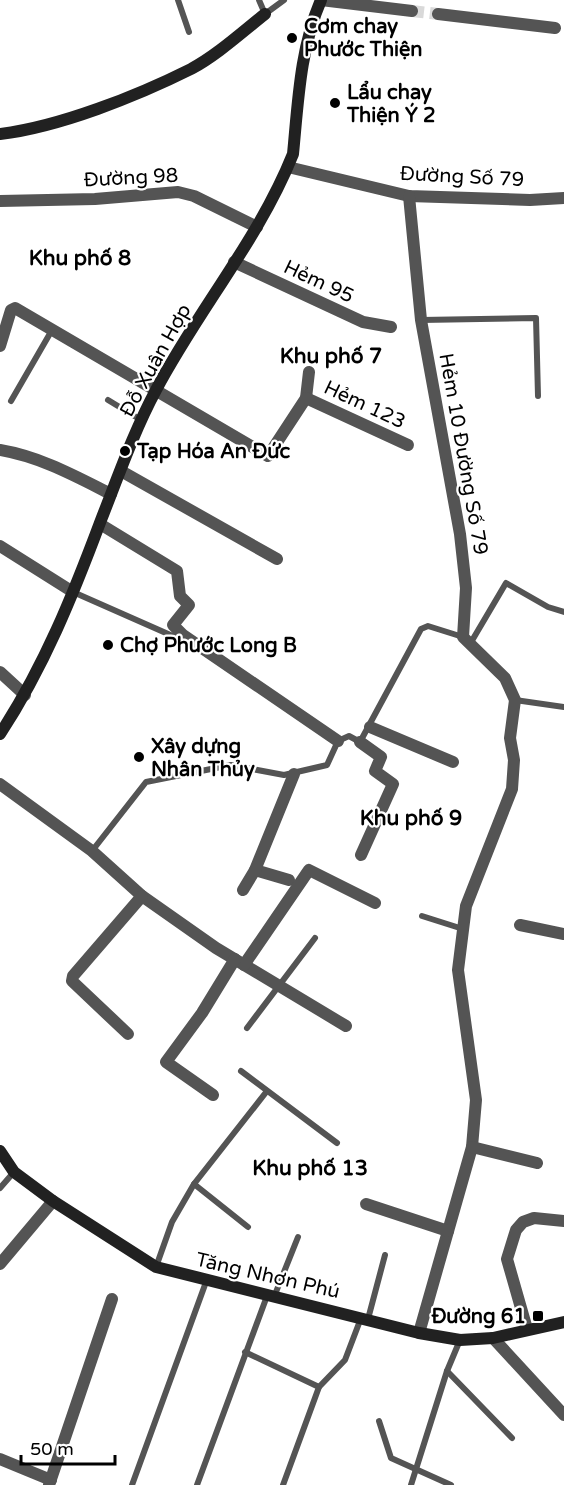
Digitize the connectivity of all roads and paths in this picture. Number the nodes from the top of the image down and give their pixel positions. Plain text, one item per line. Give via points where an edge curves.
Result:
1 (178, 0) edge
2 (259, 0) edge
3 (284, 0) edge
4 (321, 0) edge
5 (412, 11) tunnel mouth
6 (265, 14) junction
7 (438, 14) tunnel mouth
8 (555, 28) dead end
9 (189, 32) dead end
10 (0, 134) edge
11 (288, 167) junction
12 (409, 196) junction
13 (564, 198) edge
14 (0, 201) edge
15 (257, 227) junction
16 (234, 262) junction
17 (422, 320) junction
18 (391, 327) dead end
19 (52, 330) junction
20 (0, 346) edge
21 (309, 372) dead end
22 (155, 391) junction
23 (538, 396) dead end
24 (306, 398) junction
25 (108, 400) dead end
26 (11, 402) dead end
27 (142, 420) junction
28 (408, 445) dead end
29 (0, 450) edge
30 (121, 471) junction
31 (111, 494) junction
32 (100, 524) junction
33 (0, 546) edge
34 (277, 559) dead end
35 (73, 592) junction
36 (564, 612) edge
37 (175, 637) dead end
38 (466, 640) junction
39 (0, 672) edge
40 (25, 695) junction
41 (515, 700) junction
42 (564, 707) edge
43 (370, 726) junction
44 (0, 734) edge
45 (338, 741) junction
46 (360, 742) junction
47 (453, 762) dead end
48 (294, 774) junction
49 (0, 784) edge
50 (92, 851) junction
51 (361, 855) dead end
52 (255, 870) junction
53 (289, 880) dead end
54 (243, 890) dead end
55 (142, 896) junction
56 (375, 903) dead end
57 (422, 916) dead end
58 (520, 925) dead end
59 (463, 929) junction
60 (564, 934) edge
61 (315, 938) dead end
62 (240, 962) junction
63 (278, 985) junction
64 (346, 1026) dead end
65 (247, 1028) dead end
66 (128, 1034) dead end
67 (241, 1071) dead end
68 (267, 1091) junction
69 (213, 1095) dead end
70 (337, 1143) dead end
71 (472, 1147) junction
72 (0, 1151) edge
73 (537, 1162) dead end
74 (14, 1172) junction
75 (194, 1184) junction
76 (0, 1188) edge
77 (53, 1201) junction
78 (366, 1204) dead end
79 (564, 1221) edge
80 (248, 1227) dead end
81 (448, 1231) junction
82 (298, 1237) dead end
83 (385, 1255) dead end
84 (0, 1264) edge
85 (156, 1267) junction
86 (206, 1282) junction
87 (270, 1297) junction
88 (112, 1299) dead end
89 (364, 1318) junction
90 (564, 1322) edge
91 (526, 1329) junction
92 (419, 1333) junction
93 (493, 1338) junction
94 (460, 1340) junction
95 (245, 1352) junction
96 (447, 1371) junction
97 (319, 1387) junction
98 (564, 1415) edge
99 (379, 1421) dead end
100 (512, 1438) dead end
101 (0, 1459) edge
102 (416, 1470) junction
103 (50, 1482) edge
104 (132, 1485) edge
105 (197, 1485) edge
106 (283, 1485) edge
107 (411, 1485) edge
108 (451, 1485) edge

1 - 9 lane
2 - 6 lane
3 - 6 lane
4 - 5 street
4 - 11 street, Đỗ Xuân Hợp via 302,68 293,154
6 - 10 street via 192,68 107,104
7 - 8 street
11 - 12 street, Đường Số 79
11 - 15 street, Đỗ Xuân Hợp
12 - 13 street, Đường Số 79
12 - 17 street, Hẻm 10 Đường Số 79
14 - 15 street, Đường 98 via 178,192 195,196
15 - 16 street, Đỗ Xuân Hợp
16 - 18 street, Hẻm 95 via 363,322
16 - 22 street, Đỗ Xuân Hợp
17 - 23 lane via 536,318
17 - 38 street, Hẻm 10 Đường Số 79 via 460,534
19 - 20 street via 15,308
19 - 22 street
19 - 26 lane
21 - 24 street, Hẻm 123
22 - 24 street, Hẻm 123 via 268,456
22 - 27 street, Đỗ Xuân Hợp
24 - 28 street, Hẻm 123
25 - 27 lane
27 - 30 street, Đỗ Xuân Hợp
29 - 31 street via 54,465
30 - 31 street, Đỗ Xuân Hợp
30 - 34 street
31 - 32 street, Đỗ Xuân Hợp
32 - 35 street, Đỗ Xuân Hợp
32 - 45 street via 177,571 180,596 189,605 173,625 183,635
33 - 35 street
35 - 37 lane
35 - 40 street, Đỗ Xuân Hợp
36 - 38 lane via 506,583
38 - 41 street via 506,678
38 - 43 lane via 428,626 421,629
39 - 40 street
40 - 44 street, Đỗ Xuân Hợp
41 - 42 lane
41 - 59 street via 510,738 514,760 512,789 466,906
43 - 46 lane
43 - 47 street
45 - 46 lane via 346,736
45 - 48 lane via 327,765
46 - 51 street via 381,757 375,771 393,784
48 - 50 lane via 231,765 146,782
48 - 52 street
49 - 50 street
50 - 55 street
52 - 53 street
52 - 54 street
55 - 62 street
55 - 66 street via 72,981
56 - 62 street via 309,870
57 - 59 lane
58 - 60 street
59 - 71 street via 458,970 476,1100
61 - 63 lane
62 - 63 street
62 - 69 street via 166,1062
63 - 64 street
63 - 65 lane
67 - 68 lane
68 - 70 lane
68 - 75 lane
71 - 73 street
71 - 81 street
72 - 74 street, Tăng Nhơn Phú
74 - 76 lane
74 - 77 street, Tăng Nhơn Phú
75 - 80 lane
75 - 85 lane via 172,1222
77 - 84 street
77 - 85 street, Tăng Nhơn Phú
78 - 81 street
79 - 91 street via 534,1218 516,1230 507,1259
81 - 92 street
82 - 87 lane
83 - 89 lane
85 - 86 street, Tăng Nhơn Phú
86 - 87 street, Tăng Nhơn Phú
86 - 104 lane
87 - 89 street, Tăng Nhơn Phú
87 - 95 lane
88 - 103 street
89 - 92 street, Tăng Nhơn Phú
89 - 97 lane via 345,1360
90 - 91 street, Tăng Nhơn Phú
91 - 93 street, Tăng Nhơn Phú
92 - 94 street, Tăng Nhơn Phú
93 - 94 street, Tăng Nhơn Phú
93 - 98 street
94 - 96 lane
95 - 97 lane
95 - 105 lane
96 - 100 lane
96 - 102 lane
97 - 106 lane
99 - 102 lane via 391,1458
101 - 103 street
102 - 107 lane
102 - 108 lane

